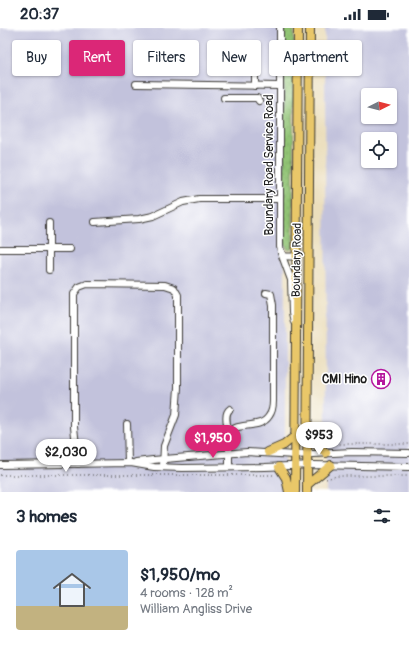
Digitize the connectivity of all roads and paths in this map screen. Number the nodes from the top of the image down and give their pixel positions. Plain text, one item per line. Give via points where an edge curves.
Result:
1 (280, 28) edge
2 (298, 28) edge
3 (310, 28) edge
4 (255, 76) edge
5 (136, 84) dead end
6 (255, 86) junction
7 (280, 86) junction
8 (224, 98) dead end
9 (259, 101) dead end
10 (280, 199) junction
11 (95, 222) dead end
12 (49, 223) dead end
13 (0, 249) edge
14 (49, 249) junction
15 (70, 249) dead end
16 (281, 253) junction
17 (309, 254) junction
18 (296, 256) junction
19 (49, 270) dead end
20 (266, 293) dead end
21 (295, 330) junction
22 (230, 409) dead end
23 (126, 424) dead end
24 (307, 430) junction
25 (229, 435) junction
26 (295, 436) junction
27 (322, 441) dead end
28 (409, 444) edge
29 (268, 452) junction
30 (229, 453) junction
31 (326, 453) junction
32 (409, 453) edge
33 (306, 454) junction
34 (295, 455) junction
35 (164, 459) junction
36 (129, 463) junction
37 (78, 464) junction
38 (0, 465) edge
39 (296, 465) junction
40 (306, 465) junction
41 (331, 465) junction
42 (163, 467) junction
43 (279, 467) junction
44 (409, 467) edge
45 (229, 468) junction
46 (0, 475) edge
47 (280, 476) dead end
48 (409, 476) edge
49 (325, 480) dead end
50 (307, 489) edge
51 (290, 492) edge
52 (295, 492) edge

1 - 7 street, Boundary Road Service Road
2 - 18 main road, Boundary Road
3 - 17 main road, Boundary Road
4 - 6 street
5 - 6 street
6 - 7 street
7 - 10 street, Boundary Road Service Road
8 - 9 street via 257,98
10 - 11 street via 199,199 183,202 153,216
10 - 16 street, Boundary Road Service Road
12 - 14 street
13 - 14 street
14 - 15 street
14 - 19 street
16 - 18 street via 288,257
16 - 21 street, Boundary Road Service Road via 291,280
17 - 18 main road
17 - 24 main road, Boundary Road
18 - 21 main road, Boundary Road
20 - 25 street via 271,294 273,305 272,410 265,421 233,428
21 - 26 main road, Boundary Road
22 - 25 street via 226,415
23 - 36 street
24 - 31 main road
24 - 33 main road, Boundary Road
25 - 30 street
26 - 29 main road via 284,445
26 - 34 main road, Boundary Road
27 - 28 path via 337,444
29 - 30 street
29 - 34 street
30 - 35 street
30 - 45 street
31 - 32 street
31 - 33 street
33 - 34 street
33 - 40 main road, Boundary Road
34 - 39 main road, Boundary Road
35 - 36 street
35 - 37 street via 164,446 176,415 178,388 176,291 165,285 87,284 79,287 73,298 74,427
35 - 42 street
36 - 37 street
36 - 42 street
37 - 38 street
39 - 40 street
39 - 43 street
39 - 52 main road, Boundary Road
40 - 41 street
40 - 50 main road, Boundary Road
41 - 44 street
41 - 50 main road
42 - 45 street
43 - 45 street
43 - 51 main road
46 - 47 path
48 - 49 path via 337,476

